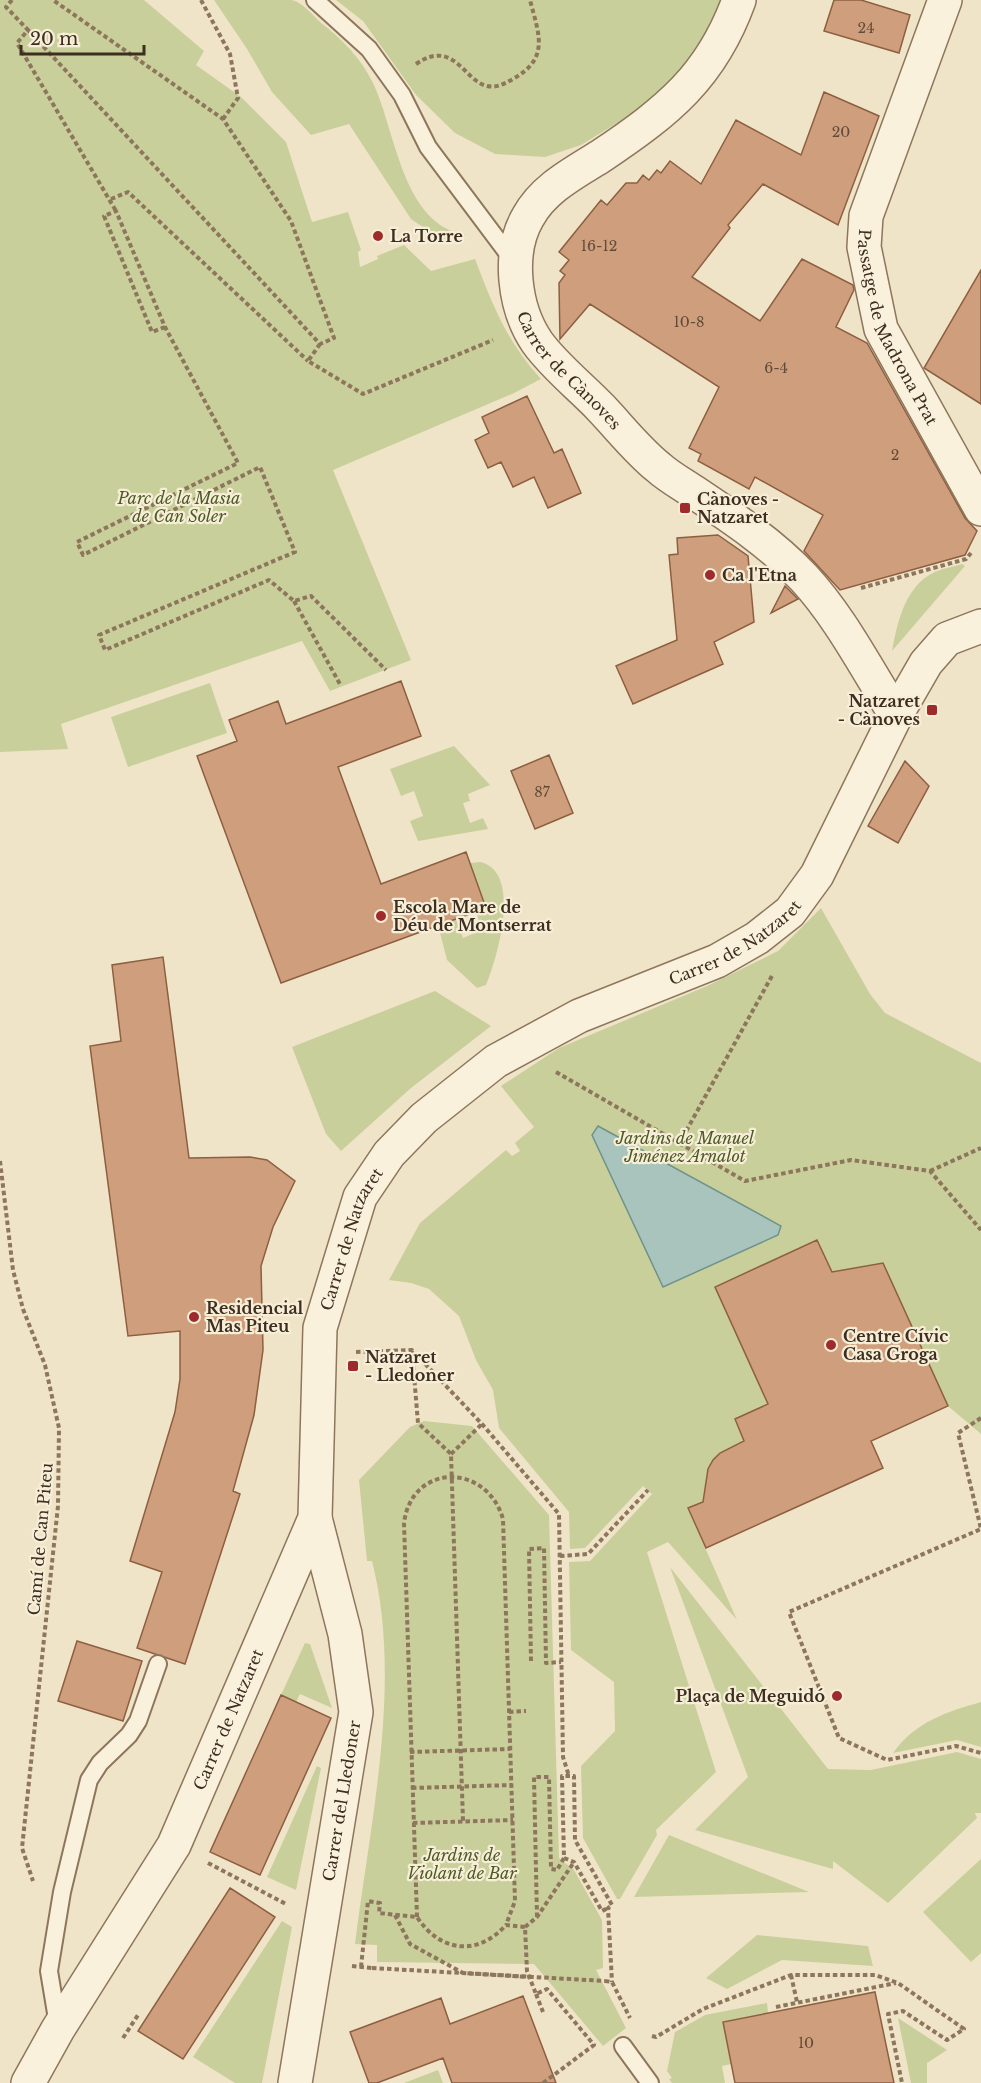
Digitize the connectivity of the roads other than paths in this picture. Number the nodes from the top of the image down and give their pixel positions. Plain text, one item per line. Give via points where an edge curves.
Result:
1 (315, 0) edge
2 (739, 0) edge
3 (945, 0) edge
4 (515, 263) junction
5 (981, 509) edge
6 (981, 626) edge
7 (896, 715) junction
8 (315, 1518) junction
9 (158, 1664) dead end
10 (58, 2029) junction
11 (623, 2046) dead end
12 (28, 2083) edge
13 (295, 2083) edge
14 (650, 2083) edge

1 - 4 lane via 369,49 402,95 428,147
2 - 4 street, Carrer de Cànoves via 727,31 704,70 670,105 539,200 526,219
3 - 5 street, Passatge de Madrona Prat via 866,216 864,247 881,329
4 - 7 street, Carrer de Cànoves via 516,286 537,341 658,468 739,522 805,579 836,619
6 - 7 street, Carrer de Natzaret via 947,639 935,650
7 - 8 street, Carrer de Natzaret via 817,875 790,912 757,938 717,961 579,1016 496,1061 424,1118 389,1154 360,1197 320,1328
8 - 10 street, Carrer de Natzaret via 174,1845
8 - 13 street, Carrer del Lledoner via 345,1634 356,1712
9 - 10 lane via 138,1721 129,1736 100,1762 89,1780 49,1971
10 - 12 street, Carrer de Natzaret
11 - 14 lane

